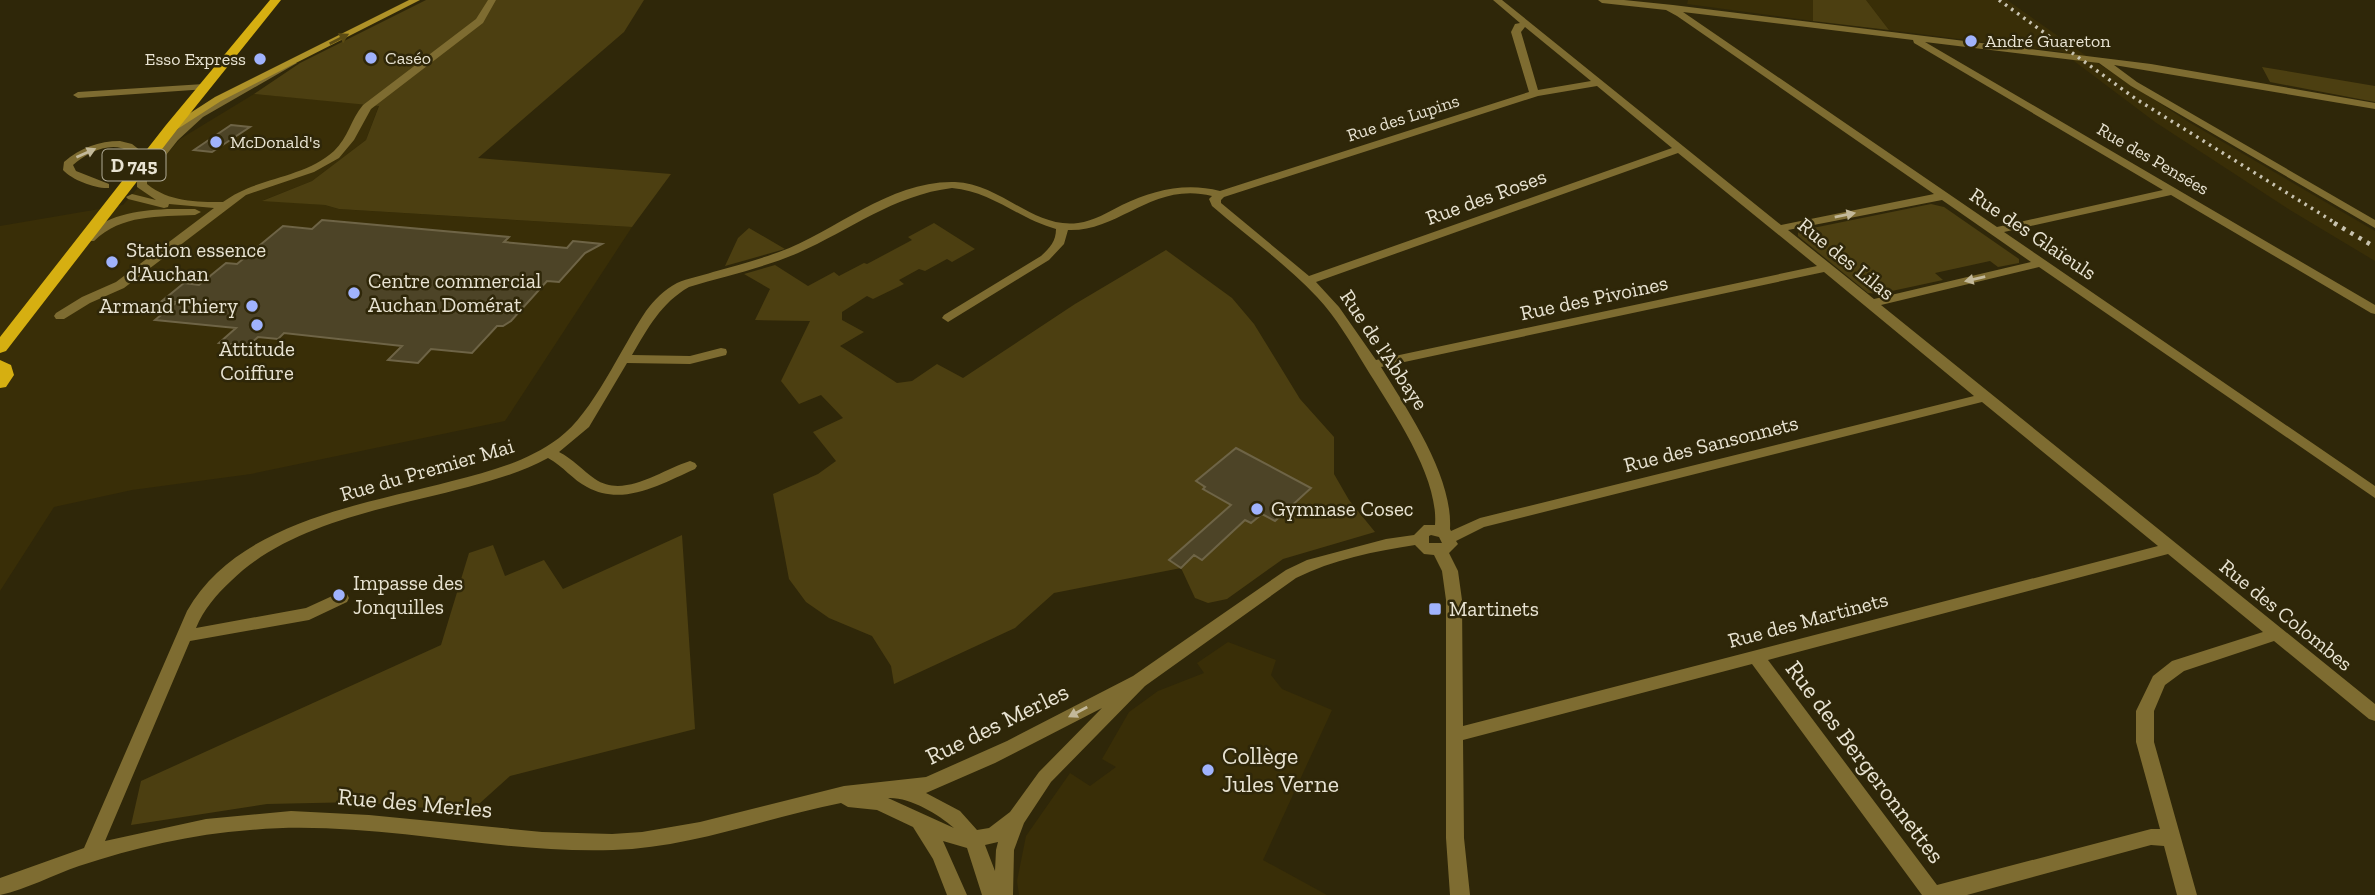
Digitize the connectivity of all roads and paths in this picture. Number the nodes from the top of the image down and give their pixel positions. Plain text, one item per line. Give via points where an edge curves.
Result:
1 (268, 0) edge
2 (276, 0) edge
3 (416, 0) edge
4 (492, 0) edge
5 (1497, 0) edge
6 (1602, 0) edge
7 (1651, 0) edge
8 (1668, 8) junction
9 (1526, 24) junction
10 (1913, 38) junction
11 (302, 57) junction
12 (2101, 60) junction
13 (2165, 69) junction
14 (1599, 83) junction
15 (2134, 84) junction
16 (201, 87) junction
17 (1536, 93) junction
18 (78, 95) dead end
19 (2375, 106) edge
20 (171, 128) junction
21 (1680, 149) junction
22 (126, 174) junction
23 (105, 186) dead end
24 (2173, 191) junction
25 (1220, 195) junction
26 (1943, 196) junction
27 (132, 197) dead end
28 (187, 204) junction
29 (223, 208) junction
30 (2375, 225) edge
31 (1062, 227) junction
32 (1778, 229) junction
33 (1994, 231) junction
34 (2041, 263) junction
35 (1826, 268) junction
36 (1306, 281) junction
37 (44, 289) junction
38 (1870, 304) junction
39 (2375, 310) edge
40 (60, 316) dead end
41 (948, 318) dead end
42 (0, 329) edge
43 (0, 348) edge
44 (721, 352) dead end
45 (624, 359) junction
46 (0, 365) edge
47 (1371, 365) junction
48 (0, 383) edge
49 (1986, 397) junction
50 (548, 453) junction
51 (690, 466) dead end
52 (2375, 493) edge
53 (1443, 540) junction
54 (2171, 548) junction
55 (341, 598) dead end
56 (2277, 634) junction
57 (184, 636) junction
58 (1757, 657) junction
59 (1139, 681) junction
60 (2375, 714) edge
61 (1456, 735) junction
62 (936, 782) junction
63 (900, 791) junction
64 (829, 797) junction
65 (933, 803) junction
66 (1017, 818) junction
67 (919, 820) junction
68 (2171, 838) junction
69 (976, 841) junction
70 (91, 853) junction
71 (0, 887) edge
72 (957, 895) edge
73 (992, 895) edge
74 (1003, 895) edge
75 (1460, 895) edge
76 (1934, 895) edge
77 (2187, 895) edge

1 - 16 main road, D 745
2 - 16 main road, D 745
11 -> 3 main road
4 - 29 street via 480,21 367,107 347,144 332,158 308,172 257,186
5 - 9 street, Rue des Lilas
6 - 8 street
7 - 8 street
8 - 10 street
8 - 26 street, Rue des Glaïeuls
9 - 14 street, Rue des Lilas
9 - 17 street via 1518,26 1516,33
10 - 12 street
10 - 24 street, Rue des Pensées
11 - 20 main road
11 - 28 street via 199,115 162,152 141,185 165,200
12 - 13 street
12 - 15 street
13 - 15 street via 2165,73
13 - 19 street
14 - 17 street, Rue des Lupins
14 - 21 street, Rue des Lilas
15 - 30 street
16 - 18 street
16 - 20 main road, D 745
16 - 22 main road, D 745
17 - 25 street, Rue des Lupins
20 - 37 main road, D 745
21 - 32 street, Rue des Lilas
21 - 36 street, Rue des Roses
23 -> 22 street via 72,173 68,164 93,149 125,145 136,151
22 - 42 main road, D 745
24 - 33 street
24 - 39 street, Rue des Pensées
25 - 31 street via 1184,188 1130,205 1102,221
25 - 36 street, Rue de l'Abbaye via 1216,204
32 -> 26 street
26 - 33 street, Rue des Glaïeuls
27 - 28 street via 163,205
28 - 29 street
29 - 37 street via 141,216 105,225
29 - 40 street via 120,285
31 - 41 street via 1063,237 1045,258
31 - 45 street, Rue du Premier Mai via 1048,224 990,191 971,186 923,189 792,251 672,291 650,314
32 - 35 street, Rue des Lilas
33 - 34 street, Rue des Glaïeuls
34 -> 38 street
34 - 52 street, Rue des Glaïeuls
35 - 38 street, Rue des Lilas
35 - 47 street, Rue des Pivoines
36 - 47 street, Rue de l'Abbaye via 1335,310
37 - 43 main road, D 745
38 - 49 street, Rue des Lilas
44 - 45 street via 690,360
45 - 50 street, Rue du Premier Mai via 584,424
46 - 48 main road via 6,375
47 - 53 street, Rue de l'Abbaye via 1419,445 1445,513
49 - 53 street, Rue des Sansonnets via 1480,523
49 - 54 street, Rue des Lilas
50 - 51 street via 609,491 642,487
50 - 57 street, Rue du Premier Mai via 505,472 310,524 281,536 234,566 213,586
53 - 59 street, Rue des Merles via 1429,550 1420,539 1307,566
53 - 61 street, Rue de l'Abbaye via 1454,600
54 - 56 street, Rue des Colombes
54 - 58 street, Rue des Martinets
55 - 57 street via 309,614
56 - 60 street, Rue des Colombes
56 - 68 street via 2178,667 2159,681 2145,711 2145,742
57 - 70 street, Rue du Premier Mai
58 - 61 street, Rue des Martinets
58 - 76 street, Rue des Bergeronnettes
59 -> 62 street, Rue des Merles
59 - 66 street, Rue des Merles via 1045,777
61 - 75 street, Rue de l'Abbaye via 1455,838
62 - 63 street, Rue des Merles
62 - 65 street
63 - 64 street, Rue des Merles
63 - 65 street
64 - 67 street, Rue des Merles via 877,802
64 - 70 street, Rue des Merles via 707,830 614,842 286,819 176,833
65 - 67 street
65 - 69 street via 957,818
66 - 69 street via 1004,830
66 - 74 street via 1005,850
67 - 69 street, Rue des Merles via 943,833
67 - 72 street via 941,855
68 - 76 street via 2151,837
68 - 77 street
69 - 73 street
70 - 71 street, Rue des Merles

